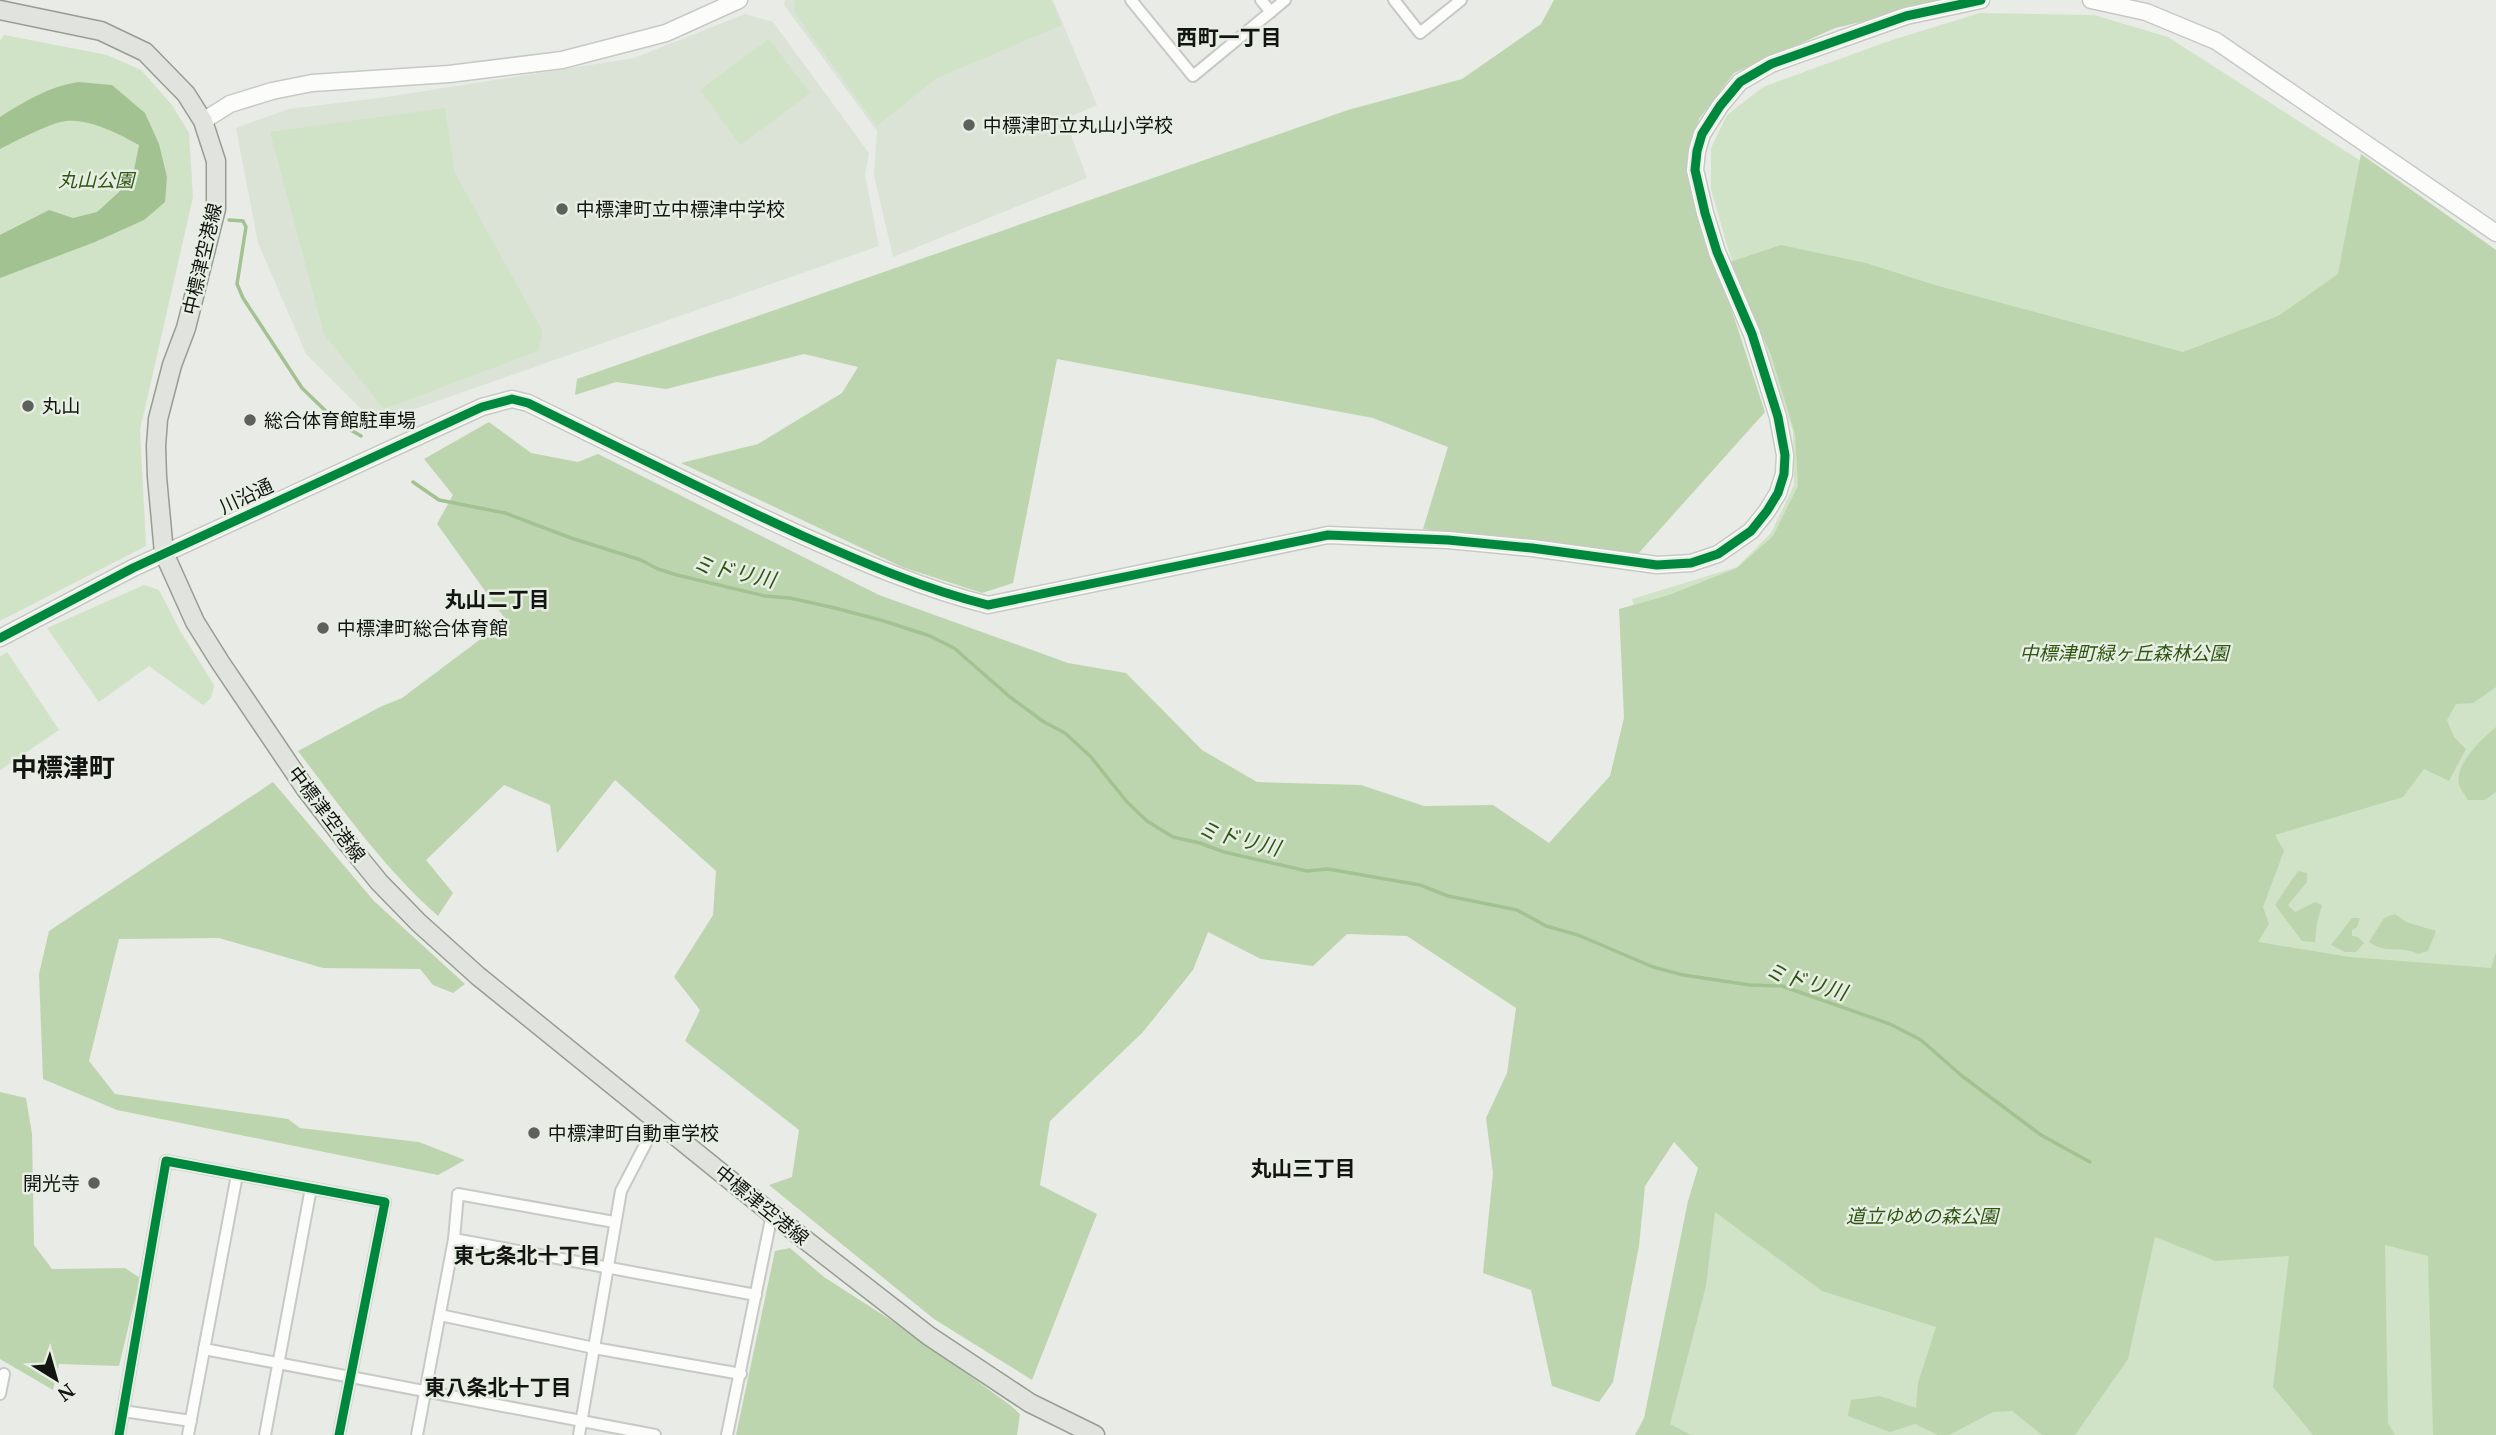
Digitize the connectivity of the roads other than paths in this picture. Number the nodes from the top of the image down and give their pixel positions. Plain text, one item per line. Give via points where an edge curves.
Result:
1 (738, 0) edge
2 (1131, 0) edge
3 (1261, 0) edge
4 (1286, 0) edge
5 (1394, 0) edge
6 (1461, 0) edge
7 (1981, 0) edge
8 (2091, 0) edge
9 (0, 10) edge
10 (1271, 12) junction
11 (203, 121) junction
12 (2496, 233) edge
13 (164, 553) junction
14 (0, 638) edge
15 (661, 1122) junction
16 (237, 1175) junction
17 (311, 1188) junction
18 (772, 1214) junction
19 (614, 1222) junction
20 (454, 1239) junction
21 (607, 1268) junction
22 (756, 1295) junction
23 (440, 1315) junction
24 (594, 1348) junction
25 (204, 1349) junction
26 (278, 1363) junction
27 (4, 1374) dead end
28 (741, 1374) junction
29 (350, 1377) junction
30 (425, 1391) junction
31 (0, 1394) edge
32 (123, 1411) junction
33 (581, 1421) junction
34 (191, 1422) junction
35 (119, 1435) edge
36 (188, 1435) edge
37 (265, 1435) edge
38 (339, 1435) edge
39 (417, 1435) edge
40 (579, 1435) edge
41 (655, 1435) edge
42 (727, 1435) edge
43 (1095, 1435) edge

1 - 11 street via 666,33 562,60 449,74 312,83 230,104
2 - 10 street via 1193,76
3 - 10 street
4 - 10 street
5 - 6 street via 1420,33
7 - 13 street, 川沿通 via 1906,16 1771,64 1740,82 1703,134 1695,170 1705,213 1752,334 1785,455 1778,493 1751,531 1718,554 1691,563 1657,565 1448,540 1328,535 988,604 889,574 512,399 482,407
8 - 12 street via 2146,12 2216,41
9 - 11 main road, 中標津空港線 via 100,31 145,52 187,94
11 - 13 main road, 中標津空港線 via 216,161 216,209 158,419 157,477
13 - 14 street, 川沿通
13 - 15 main road, 中標津空港線 via 195,622 220,662 305,788 379,882 499,994
15 - 18 main road, 中標津空港線
15 - 19 street via 621,1191
16 - 17 street
16 - 25 street
16 - 32 street via 166,1161
17 - 26 street
17 - 29 street via 385,1202
18 - 22 street
18 - 43 main road, 中標津空港線 via 929,1336 1030,1403
19 - 20 street via 458,1194
19 - 21 street
20 - 21 street
20 - 23 street
21 - 22 street
21 - 24 street
22 - 28 street
23 - 24 street
23 - 30 street
24 - 28 street
24 - 33 street
25 - 26 street
25 - 34 street
26 - 29 street
26 - 37 street
27 - 31 street
28 - 42 street
29 - 30 street
29 - 38 street
30 - 33 street
30 - 39 street
32 - 34 street
32 - 35 street
33 - 40 street
33 - 41 street
34 - 36 street

